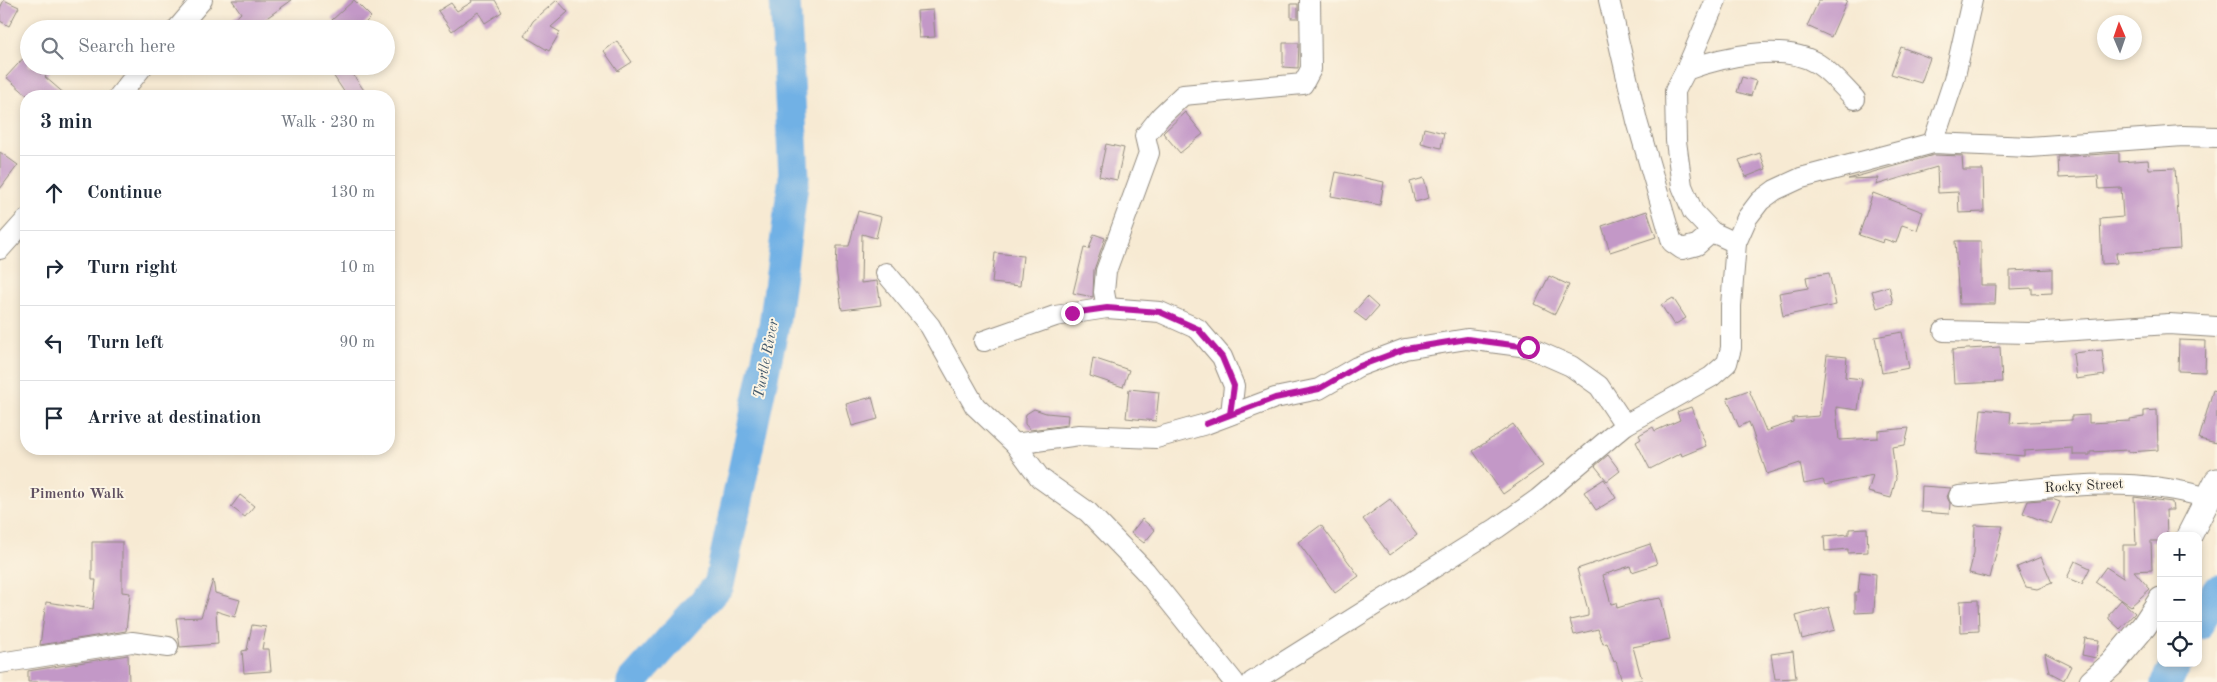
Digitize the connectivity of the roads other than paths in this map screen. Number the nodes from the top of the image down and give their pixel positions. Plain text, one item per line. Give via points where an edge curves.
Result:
1 (202, 0) edge
2 (1310, 0) edge
3 (1609, 0) edge
4 (1716, 0) edge
5 (1972, 0) edge
6 (185, 20) edge
7 (1686, 70) junction
8 (136, 75) edge
9 (124, 90) edge
10 (1855, 98) dead end
11 (2217, 138) edge
12 (1933, 143) junction
13 (20, 227) edge
14 (1712, 232) junction
15 (1736, 243) junction
16 (0, 249) edge
17 (886, 273) dead end
18 (1107, 308) junction
19 (2217, 327) edge
20 (1944, 331) dead end
21 (984, 341) dead end
22 (1206, 424) junction
23 (1625, 426) junction
24 (1015, 444) junction
25 (2213, 489) edge
26 (1959, 496) dead end
27 (2191, 532) edge
28 (2157, 606) edge
29 (168, 647) dead end
30 (0, 663) edge
31 (1234, 682) edge
32 (1252, 682) edge
33 (2092, 682) edge

1 - 6 street
2 - 18 street via 1311,69 1303,84 1183,96 1145,136 1149,153 1106,271 1104,292
3 - 14 street via 1637,121 1672,242 1682,249 1697,245
4 - 7 street
5 - 12 street via 1954,80
7 - 10 street via 1718,58 1786,53 1818,64
7 - 14 street via 1675,91 1676,141 1682,186 1693,212
8 - 9 street
11 - 12 street via 2184,136 2030,147
12 - 15 street via 1801,178 1775,190 1760,201 1747,218
13 - 16 street
14 - 15 street
15 - 23 street via 1731,348 1727,363 1711,378
17 - 24 street via 930,326 975,406
18 - 21 street via 1055,316
18 - 22 street via 1160,312 1198,329 1222,357 1234,386 1230,414
19 - 20 street via 2168,324 2029,333
22 - 23 street via 1275,398 1319,389 1357,367 1405,349 1467,339 1528,347 1571,366 1599,386
22 - 24 street via 1156,438 1079,435
23 - 32 street via 1497,528
24 - 31 street via 1040,478 1088,512 1146,572
25 - 26 street, Rocky Street via 2122,483
25 - 27 street
28 - 33 street via 2112,664
29 - 30 street via 132,642

